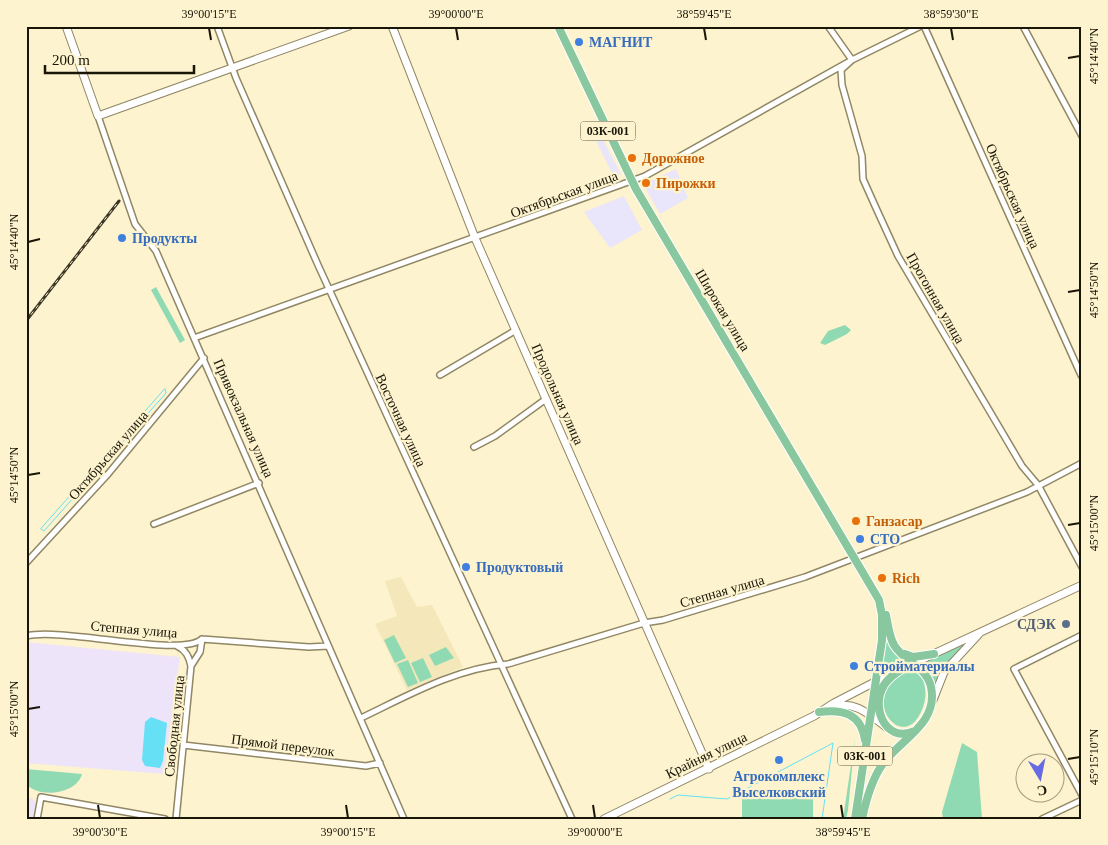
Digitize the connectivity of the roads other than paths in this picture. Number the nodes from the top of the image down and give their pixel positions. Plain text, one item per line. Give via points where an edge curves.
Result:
1 (66, 26) edge
2 (217, 26) edge
3 (348, 26) edge
4 (392, 26) edge
5 (558, 26) edge
6 (828, 26) edge
7 (922, 26) edge
8 (1022, 26) edge
9 (852, 60) junction
10 (232, 68) junction
11 (98, 116) junction
12 (1082, 136) edge
13 (631, 181) junction
14 (475, 238) junction
15 (329, 289) junction
16 (516, 330) junction
17 (194, 338) junction
18 (204, 358) junction
19 (440, 375) dead end
20 (1081, 375) edge
21 (546, 399) junction
22 (474, 447) dead end
23 (1082, 463) edge
24 (259, 483) junction
25 (1038, 484) junction
26 (154, 524) dead end
27 (855, 557) junction
28 (26, 563) edge
29 (1082, 568) edge
30 (1082, 585) edge
31 (879, 600) junction
32 (644, 624) junction
33 (991, 626) junction
34 (1082, 635) edge
35 (26, 636) edge
36 (202, 639) junction
37 (177, 646) junction
38 (328, 646) junction
39 (900, 653) junction
40 (934, 654) junction
41 (500, 664) junction
42 (912, 664) junction
43 (191, 666) junction
44 (903, 668) junction
45 (877, 680) junction
46 (874, 693) junction
47 (932, 702) junction
48 (879, 707) junction
49 (819, 712) junction
50 (871, 715) junction
51 (361, 718) junction
52 (891, 730) junction
53 (917, 730) junction
54 (183, 745) junction
55 (866, 747) junction
56 (380, 763) junction
57 (709, 769) junction
58 (1082, 795) edge
59 (1082, 800) edge
60 (152, 818) edge
61 (37, 819) edge
62 (165, 819) edge
63 (176, 819) edge
64 (404, 819) edge
65 (572, 819) edge
66 (604, 819) edge
67 (855, 819) edge
68 (862, 819) edge
69 (1042, 819) edge

1 - 11 street, Привокзальная улица
2 - 10 street, Восточная улица
3 - 10 street
4 - 14 street, Продольная улица
5 - 13 main road, Широкая улица / 03К-001
6 - 9 street
7 - 9 street, Октябрьская улица
7 - 20 street, Октябрьская улица
8 - 12 street
9 - 13 street, Октябрьская улица via 746,121
9 - 25 street, Прогонная улица via 841,70 842,85 862,156 864,179 876,208 908,273 1022,466
10 - 11 street
10 - 15 street, Восточная улица
11 - 17 street, Привокзальная улица via 135,224 156,251
13 - 14 street, Октябрьская улица
13 - 27 main road, Широкая улица / 03К-001
14 - 15 street, Октябрьская улица
14 - 16 street, Продольная улица
15 - 17 street, Октябрьская улица
15 - 41 street, Восточная улица
16 - 19 street
16 - 21 street, Продольная улица
17 - 18 street, Привокзальная улица
18 - 24 street, Привокзальная улица
18 - 28 street, Октябрьская улица via 108,474
21 - 22 street
21 - 32 street, Продольная улица
23 - 25 street, Степная улица
24 - 26 street
24 - 38 street, Привокзальная улица
25 - 27 street, Степная улица via 1027,492
25 - 29 street, Прогонная улица
27 - 31 main road, Широкая улица / 03К-001
27 - 32 street, Степная улица via 769,589
30 - 33 street
31 - 39 main road, 03К-001 via 885,609 890,635
31 - 45 main road, 03К-001 via 883,631
32 - 41 street, Степная улица
32 - 57 street, Продольная улица
33 - 40 street
33 - 47 street, 03К-001 via 974,639 948,668 940,679
34 - 58 street via 1014,669
35 - 37 street, Степная улица via 66,634
36 - 37 street, Степная улица
36 - 38 street, Степная улица
36 - 43 street, Свободная улица via 200,652
37 - 43 street via 189,656
38 - 51 street, Привокзальная улица
39 - 40 main road via 913,658
39 - 42 main road, 03К-001
40 - 42 street
41 - 51 street, Степная улица via 416,690
41 - 65 street, Восточная улица
42 - 44 main road
42 - 47 main road, 03К-001 via 930,682
43 - 54 street, Свободная улица
44 - 45 street
44 - 48 main road via 886,682 880,692
45 - 46 main road, 03К-001
45 - 49 street
46 - 48 main road
46 - 50 main road, 03К-001
47 - 53 main road, 03К-001
48 - 52 main road via 881,721
49 - 50 street, 03К-001 via 850,704
49 - 55 main road, 03К-001 via 838,710 853,716 861,726
49 - 57 street, Крайняя улица
50 - 52 street, 03К-001
50 - 55 main road, 03К-001
51 - 56 street, Привокзальная улица
52 - 53 main road, 03К-001 via 902,734
53 - 68 main road, 03К-001 via 883,764 873,780
54 - 56 street, Прямой переулок via 366,766
54 - 63 street, Свободная улица
55 - 67 main road, 03К-001
56 - 64 street, Привокзальная улица
57 - 66 street, Крайняя улица
59 - 69 street
60 - 61 street via 41,797
60 - 62 street

